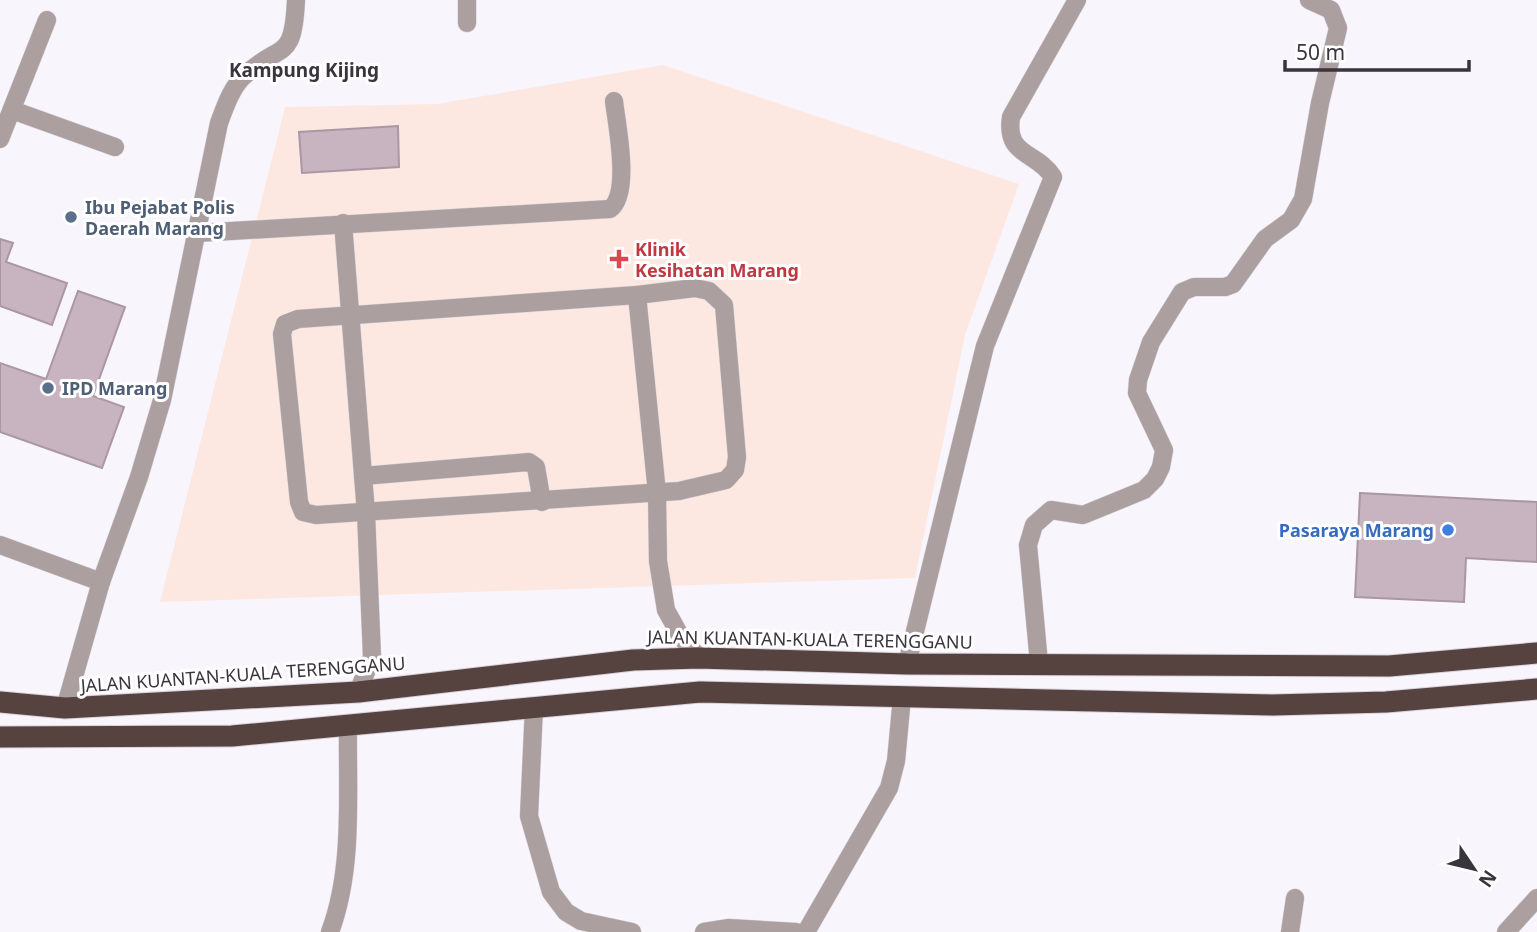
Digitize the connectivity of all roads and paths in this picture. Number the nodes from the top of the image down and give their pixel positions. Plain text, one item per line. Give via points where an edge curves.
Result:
1 (296, 0) edge
2 (467, 0) edge
3 (1077, 0) edge
4 (1309, 0) edge
5 (47, 20) dead end
6 (467, 23) dead end
7 (614, 101) dead end
8 (12, 110) junction
9 (0, 139) edge
10 (116, 147) dead end
11 (344, 223) junction
12 (197, 233) junction
13 (637, 295) junction
14 (352, 317) junction
15 (363, 476) junction
16 (657, 493) junction
17 (542, 502) junction
18 (366, 513) junction
19 (0, 545) edge
20 (101, 582) junction
21 (1537, 653) edge
22 (699, 658) junction
23 (1039, 663) junction
24 (907, 664) junction
25 (1537, 689) edge
26 (358, 692) junction
27 (902, 696) junction
28 (0, 702) edge
29 (534, 706) junction
30 (65, 708) junction
31 (348, 725) junction
32 (0, 737) edge
33 (1295, 898) dead end
34 (1537, 898) edge
35 (330, 932) edge
36 (632, 932) edge
37 (704, 932) edge
38 (796, 932) edge
39 (806, 932) edge
40 (1290, 932) edge
41 (1506, 932) edge

1 - 12 street via 295,29 288,44 244,75 227,102
2 - 6 street
3 - 24 street via 1011,117 1012,141 1054,177 985,345
4 - 23 street via 1331,9 1338,28 1303,200 1292,220 1265,239 1233,284 1182,292 1151,342 1137,393 1164,450 1155,479 1144,490 1083,515 1051,510 1034,525 1028,545
5 - 8 street
7 - 11 street via 622,189 618,204 610,209
8 - 9 street
8 - 10 street
11 - 12 street
11 - 14 street
12 - 20 street via 162,400
13 - 14 street
13 - 16 street
13 - 16 street via 695,288 709,291 724,306 728,342 735,470 713,485
14 - 15 street
14 - 18 street via 298,319 285,324 282,334 303,512
15 - 17 street via 529,462 536,467
15 - 18 street
16 - 17 street
16 - 22 street via 658,561 666,610
17 - 18 street
18 - 26 street via 372,657
19 - 20 street
20 - 30 street
21 - 23 highway, JALAN KUANTAN-KUALA TERENGGANU via 1389,666
22 - 24 highway, JALAN KUANTAN-KUALA TERENGGANU
22 - 26 highway, JALAN KUANTAN-KUALA TERENGGANU via 633,660
23 - 24 highway, JALAN KUANTAN-KUALA TERENGGANU
25 - 27 highway via 1386,702 1273,705
26 - 30 highway, JALAN KUANTAN-KUALA TERENGGANU
27 - 29 highway via 700,692
27 - 39 street via 889,788
28 - 30 highway, JALAN KUANTAN-KUALA TERENGGANU
29 - 31 highway
29 - 36 street via 529,816 551,892 566,912 581,921
31 - 32 highway via 232,736
31 - 35 street via 345,877
33 - 40 street
34 - 41 street
37 - 38 street via 729,928

